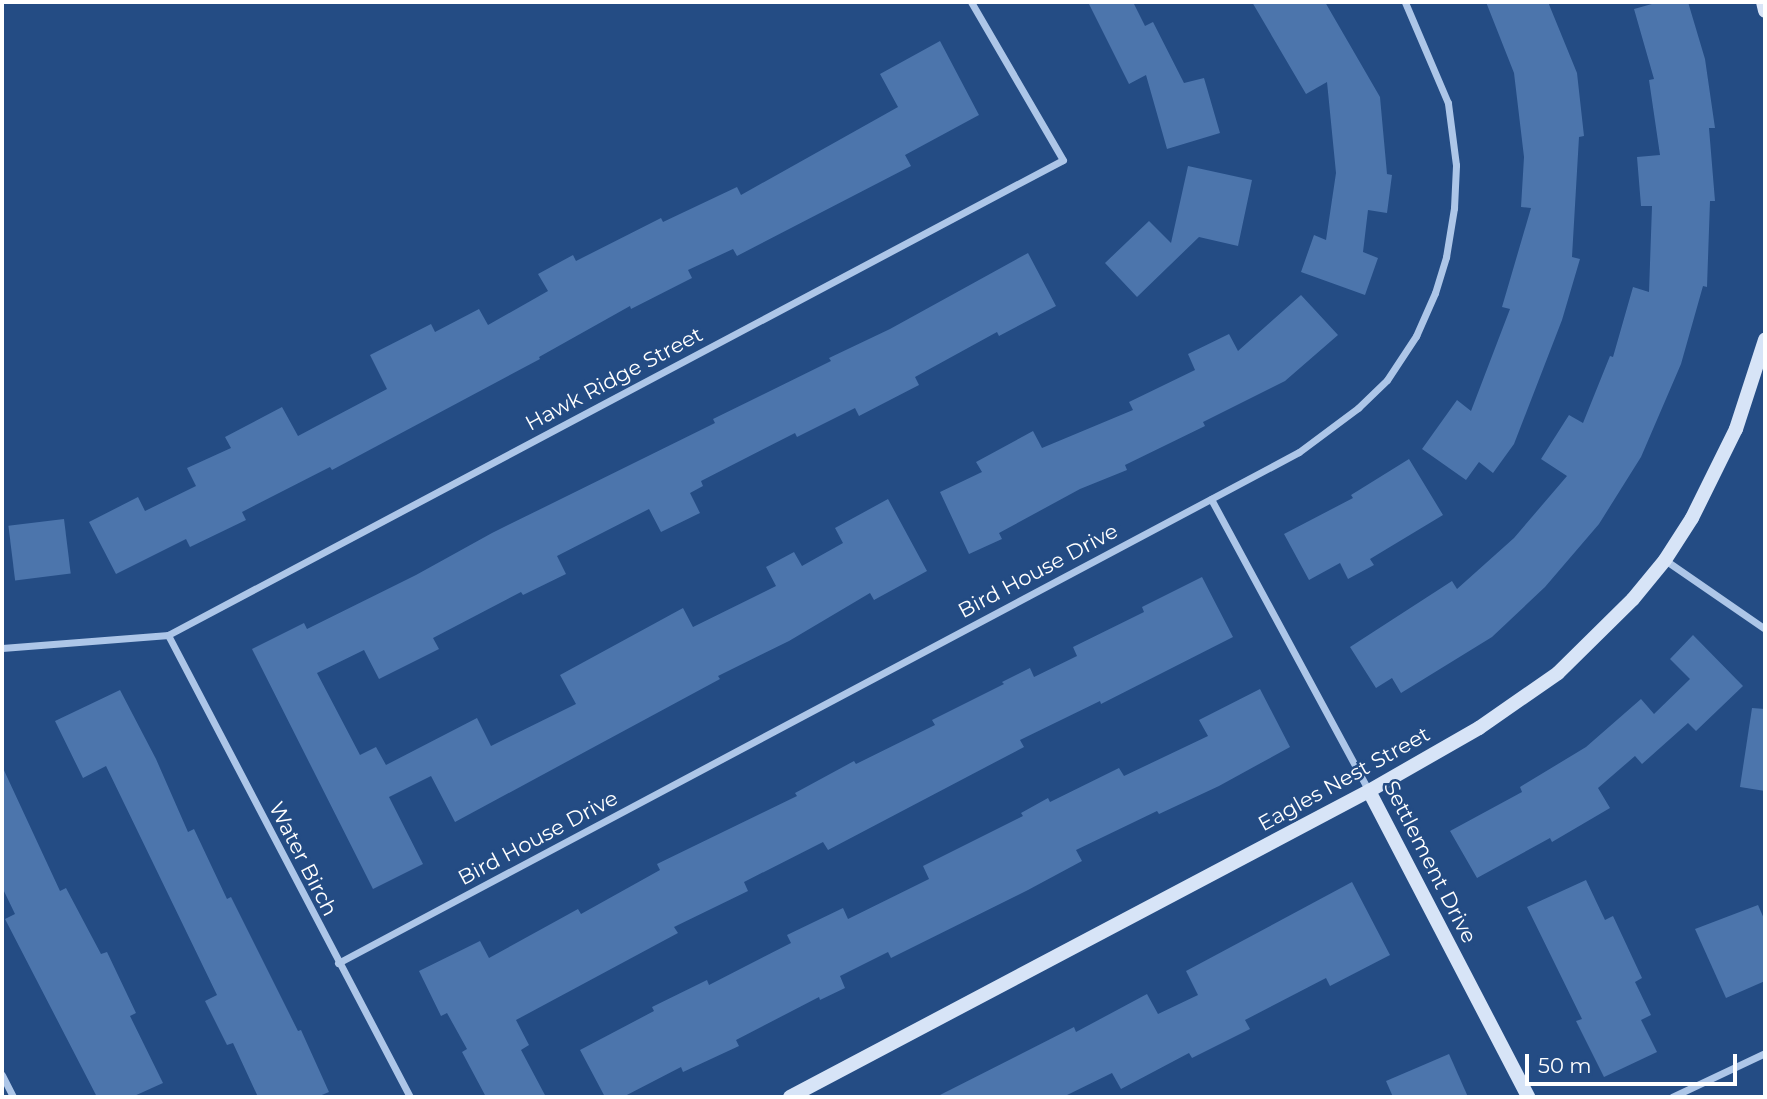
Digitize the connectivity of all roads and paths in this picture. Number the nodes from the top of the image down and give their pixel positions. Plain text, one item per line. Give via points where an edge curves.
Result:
1 (971, 2) edge
2 (1405, 2) edge
3 (1763, 2) edge
4 (1765, 11) edge
5 (1765, 340) edge
6 (1211, 499) junction
7 (1665, 560) junction
8 (1765, 629) edge
9 (167, 635) junction
10 (2, 648) edge
11 (1369, 791) junction
12 (338, 963) junction
13 (1765, 1053) edge
14 (2, 1075) edge
15 (13, 1097) edge
16 (410, 1097) edge
17 (790, 1097) edge
18 (1528, 1097) edge
19 (1672, 1097) edge

1 - 9 street, Hawk Ridge Street via 1063,160
2 - 6 street, Bird House Drive via 1440,77 1453,124 1454,208 1435,293 1416,336 1387,380 1358,408 1299,452
3 - 4 street
5 - 7 street, Eagles Nest Street via 1754,382 1716,474
6 - 11 street, Settlement Drive
6 - 12 street, Bird House Drive
7 - 8 street
7 - 11 street, Eagles Nest Street via 1599,636 1558,673 1479,728
9 - 10 street, Hawk Ridge Street
9 - 12 street, Water Birch
11 - 17 street, Eagles Nest Street
11 - 18 street, Settlement Drive
12 - 16 street, Water Birch
13 - 19 street
14 - 15 street

